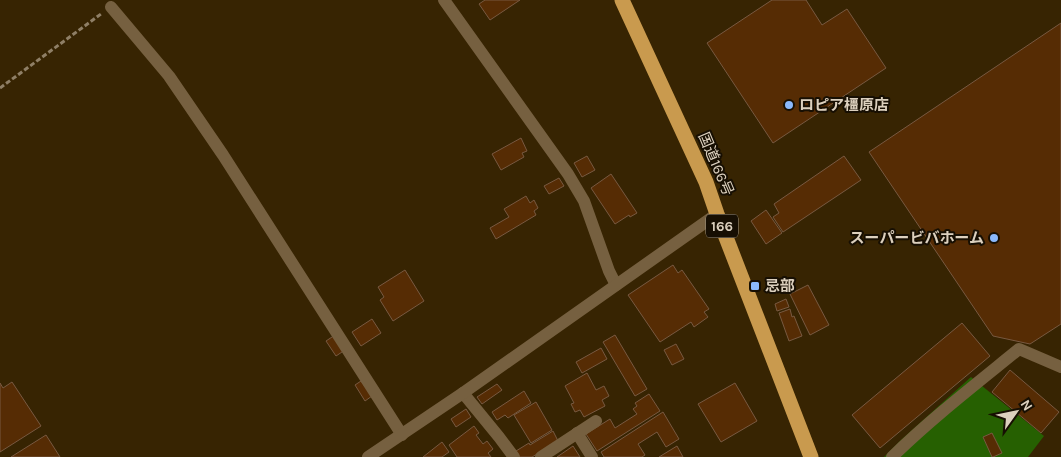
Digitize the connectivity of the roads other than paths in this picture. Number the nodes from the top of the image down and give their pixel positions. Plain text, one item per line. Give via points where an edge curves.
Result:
1 (444, 0) edge
2 (622, 0) edge
3 (111, 7) road end
4 (718, 214) junction
5 (616, 285) junction
6 (1061, 367) edge
7 (463, 393) junction
8 (596, 421) dead end
9 (577, 434) junction
10 (402, 435) junction
11 (368, 457) edge
12 (514, 457) edge
13 (541, 457) edge
14 (592, 457) edge
15 (811, 457) edge
16 (892, 457) edge

1 - 5 street via 568,174 584,201
2 - 4 highway, 国道166号 / 166
3 - 10 street via 169,76
4 - 5 street
4 - 15 highway, 国道166号 / 166
5 - 7 street
6 - 16 street via 1019,349
7 - 10 street
7 - 12 street
8 - 9 street
9 - 13 street
9 - 14 street
10 - 11 street

